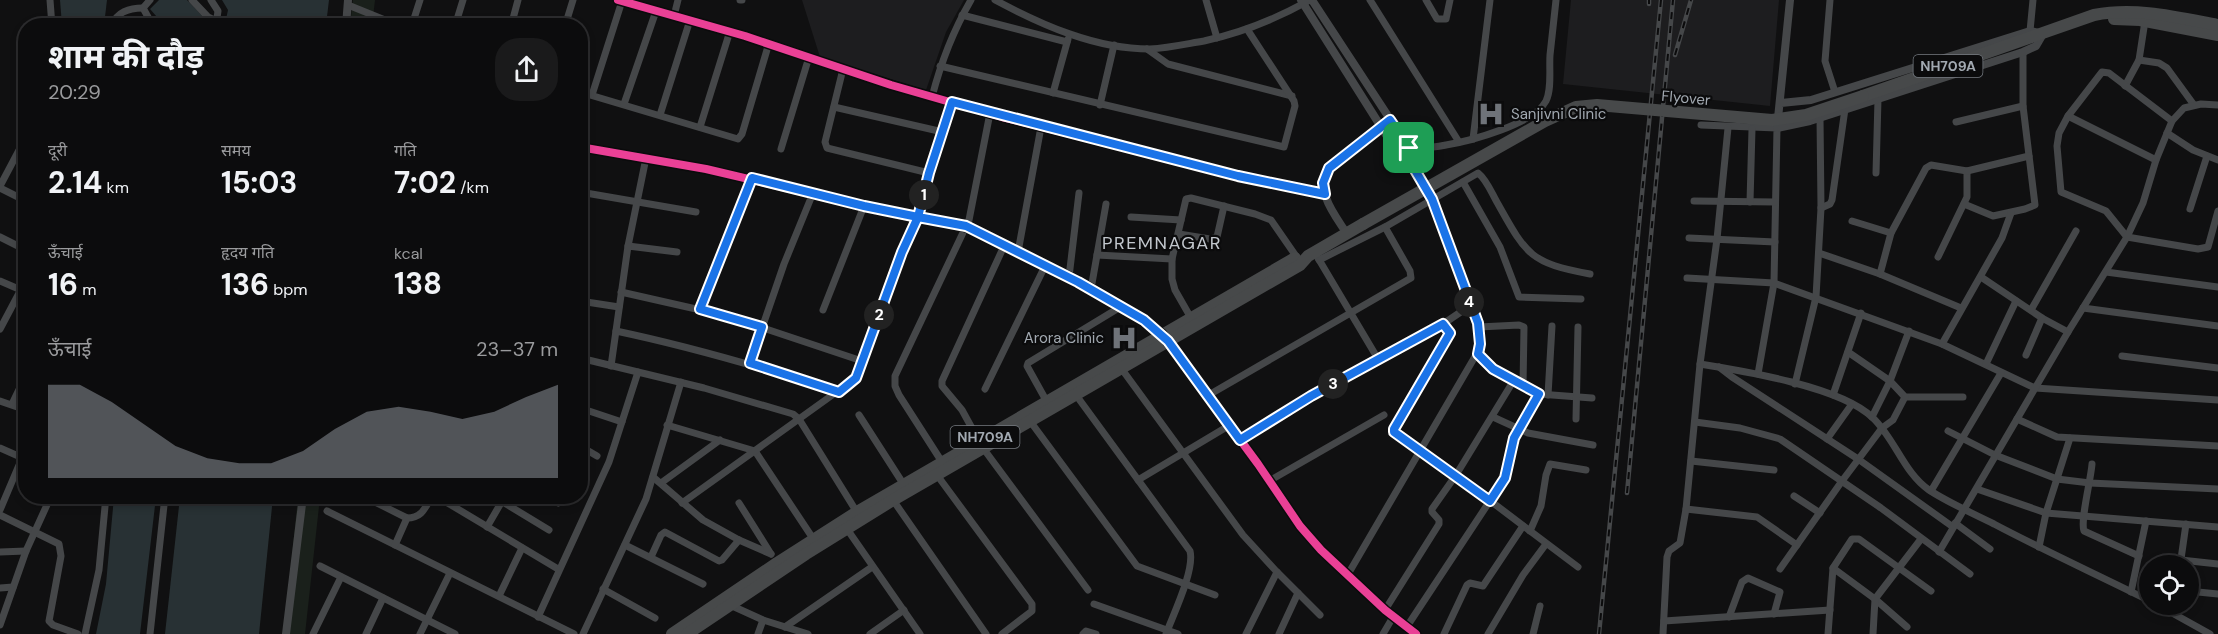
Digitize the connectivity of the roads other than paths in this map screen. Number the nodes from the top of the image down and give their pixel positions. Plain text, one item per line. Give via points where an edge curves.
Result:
1 (50, 0) edge
2 (150, 0) edge
3 (192, 0) edge
4 (211, 0) edge
5 (420, 0) edge
6 (463, 0) edge
7 (518, 0) edge
8 (573, 0) edge
9 (620, 0) edge
10 (678, 0) edge
11 (971, 0) edge
12 (995, 0) edge
13 (1207, 0) edge
14 (1370, 0) edge
15 (1426, 0) edge
16 (1450, 0) edge
17 (1490, 0) edge
18 (1556, 0) edge
19 (1790, 0) edge
20 (1830, 0) edge
21 (2033, 0) edge
22 (1306, 1) edge
23 (348, 2) edge
24 (144, 7) junction
25 (656, 11) junction
26 (962, 15) junction
27 (674, 16) junction
28 (51, 18) edge
29 (116, 18) edge
30 (149, 18) edge
31 (210, 18) edge
32 (217, 18) edge
33 (347, 18) edge
34 (381, 18) edge
35 (415, 18) edge
36 (457, 18) edge
37 (513, 18) edge
38 (567, 18) edge
39 (690, 20) junction
40 (2145, 21) junction
41 (2068, 25) junction
42 (2218, 25) edge
43 (1248, 30) junction
44 (730, 31) junction
45 (1069, 34) junction
46 (2035, 34) junction
47 (2218, 35) edge
48 (1217, 38) junction
49 (1067, 42) junction
50 (769, 43) junction
51 (1114, 45) junction
52 (1147, 49) junction
53 (2024, 52) junction
54 (809, 57) junction
55 (2139, 60) junction
56 (940, 66) junction
57 (843, 69) junction
58 (2125, 86) junction
59 (1835, 92) junction
60 (1053, 93) junction
61 (588, 94) edge
62 (592, 95) junction
63 (1292, 96) junction
64 (933, 97) junction
65 (1878, 99) junction
66 (952, 102) junction
67 (1781, 103) junction
68 (624, 104) junction
69 (1100, 105) junction
70 (2194, 105) junction
71 (2218, 105) edge
72 (2023, 106) junction
73 (834, 107) junction
74 (1845, 109) junction
75 (990, 113) junction
76 (660, 115) junction
77 (2068, 116) junction
78 (1820, 117) junction
79 (1390, 120) junction
80 (2172, 120) junction
81 (1956, 122) dead end
82 (1701, 125) dead end
83 (1382, 126) junction
84 (700, 127) junction
85 (1041, 127) junction
86 (1728, 128) junction
87 (1777, 128) junction
88 (1752, 129) junction
89 (943, 132) junction
90 (2167, 133) junction
91 (1473, 139) junction
92 (1460, 142) junction
93 (588, 148) edge
94 (781, 149) dead end
95 (1407, 151) junction
96 (17, 153) edge
97 (2029, 156) junction
98 (2206, 156) junction
99 (646, 158) junction
100 (2156, 160) junction
101 (2218, 160) edge
102 (1967, 171) junction
103 (929, 173) junction
104 (1876, 173) dead end
105 (752, 178) junction
106 (1463, 182) junction
107 (0, 187) edge
108 (588, 193) edge
109 (813, 193) junction
110 (1079, 193) dead end
111 (1325, 194) junction
112 (18, 197) edge
113 (1432, 199) junction
114 (636, 201) junction
115 (1694, 201) dead end
116 (1721, 201) junction
117 (1750, 202) junction
118 (1775, 202) junction
119 (1106, 204) dead end
120 (1964, 204) junction
121 (864, 206) junction
122 (1224, 206) junction
123 (1821, 208) junction
124 (2190, 209) dead end
125 (2218, 211) edge
126 (696, 212) dead end
127 (2011, 213) junction
128 (918, 217) junction
129 (1131, 217) dead end
130 (1181, 220) junction
131 (1852, 221) dead end
132 (966, 226) junction
133 (1384, 227) junction
134 (2076, 231) dead end
135 (1892, 233) junction
136 (1179, 234) junction
137 (1347, 234) junction
138 (0, 237) edge
139 (2127, 237) junction
140 (1689, 238) dead end
141 (1718, 239) junction
142 (1775, 242) junction
143 (18, 246) edge
144 (628, 246) junction
145 (1004, 246) junction
146 (676, 252) dead end
147 (1018, 252) junction
148 (1819, 253) junction
149 (1097, 255) junction
150 (1938, 257) dead end
151 (1308, 258) junction
152 (1172, 259) junction
153 (1045, 266) junction
154 (2106, 272) junction
155 (1590, 274) dead end
156 (1880, 274) junction
157 (1069, 277) junction
158 (1982, 277) junction
159 (1687, 278) dead end
160 (1713, 279) junction
161 (0, 281) edge
162 (1774, 283) junction
163 (2218, 287) edge
164 (18, 289) edge
165 (1090, 289) junction
166 (621, 292) junction
167 (18, 296) edge
168 (1816, 297) junction
169 (1581, 299) dead end
170 (2016, 301) junction
171 (588, 302) edge
172 (1471, 305) junction
173 (1122, 306) junction
174 (619, 307) junction
175 (1961, 308) junction
176 (2083, 308) junction
177 (700, 309) junction
178 (824, 310) dead end
179 (2031, 310) junction
180 (1350, 313) junction
181 (1861, 313) junction
182 (1191, 318) junction
183 (2042, 318) junction
184 (1443, 324) junction
185 (1552, 326) dead end
186 (2218, 326) edge
187 (762, 327) junction
188 (1479, 327) junction
189 (1578, 327) dead end
190 (0, 329) edge
191 (616, 331) junction
192 (1909, 331) junction
193 (2068, 332) junction
194 (1165, 338) junction
195 (1942, 344) junction
196 (1848, 352) junction
197 (1478, 354) junction
198 (2026, 355) dead end
199 (2122, 356) dead end
200 (1378, 359) junction
201 (588, 360) edge
202 (862, 361) junction
203 (750, 363) junction
204 (1701, 364) junction
205 (1986, 364) junction
206 (610, 366) junction
207 (1719, 367) junction
208 (1121, 368) junction
209 (2218, 368) edge
210 (638, 372) junction
211 (2001, 373) junction
212 (1758, 374) junction
213 (1514, 381) junction
214 (1890, 381) junction
215 (681, 382) junction
216 (1796, 384) junction
217 (1523, 386) junction
218 (2035, 388) junction
219 (985, 389) dead end
220 (18, 392) edge
221 (839, 392) junction
222 (1539, 394) junction
223 (1076, 395) junction
224 (1548, 395) junction
225 (1833, 395) junction
226 (1207, 396) junction
227 (1576, 397) junction
228 (1905, 397) junction
229 (1963, 397) dead end
230 (1592, 398) dead end
231 (2218, 400) edge
232 (0, 401) edge
233 (1047, 402) junction
234 (1852, 404) junction
235 (12, 405) junction
236 (18, 407) edge
237 (588, 411) edge
238 (859, 415) dead end
239 (1384, 415) dead end
240 (1493, 417) junction
241 (1872, 417) junction
242 (799, 419) junction
243 (1576, 419) dead end
244 (2017, 419) junction
245 (1030, 421) junction
246 (622, 422) junction
247 (1695, 422) junction
248 (668, 425) junction
249 (1230, 425) junction
250 (1882, 428) junction
251 (1518, 430) junction
252 (1948, 430) dead end
253 (2070, 438) junction
254 (1827, 439) junction
255 (1964, 439) junction
256 (720, 440) junction
257 (1240, 440) junction
258 (981, 444) junction
259 (1593, 445) dead end
260 (2218, 446) edge
261 (0, 448) edge
262 (588, 451) edge
263 (755, 451) junction
264 (1421, 451) junction
265 (1182, 453) junction
266 (1995, 455) junction
267 (18, 456) edge
268 (597, 456) dead end
269 (1858, 459) junction
270 (1691, 460) junction
271 (942, 462) junction
272 (2092, 464) dead end
273 (1586, 470) dead end
274 (1774, 470) dead end
275 (18, 472) edge
276 (937, 475) junction
277 (1456, 475) junction
278 (653, 477) junction
279 (2057, 478) junction
280 (1138, 480) junction
281 (1269, 481) junction
282 (1842, 481) junction
283 (661, 483) junction
284 (2090, 483) junction
285 (904, 485) junction
286 (1977, 489) junction
287 (2218, 489) edge
288 (1931, 491) junction
289 (1794, 496) dead end
290 (893, 500) junction
291 (1490, 501) junction
292 (682, 503) junction
293 (739, 503) dead end
294 (48, 504) edge
295 (105, 504) edge
296 (164, 504) edge
297 (302, 504) edge
298 (379, 504) edge
299 (428, 504) edge
300 (448, 504) edge
301 (500, 504) edge
302 (510, 504) edge
303 (1686, 509) junction
304 (1964, 509) junction
305 (0, 510) edge
306 (327, 512) dead end
307 (1820, 513) junction
308 (2046, 513) junction
309 (0, 515) edge
310 (860, 516) junction
311 (2084, 517) junction
312 (407, 518) junction
313 (2146, 521) junction
314 (2186, 524) junction
315 (1954, 525) junction
316 (487, 527) junction
317 (2218, 527) edge
318 (847, 529) junction
319 (1526, 529) junction
320 (36, 531) junction
321 (549, 531) dead end
322 (1921, 539) junction
323 (739, 540) junction
324 (814, 540) junction
325 (1546, 544) junction
326 (395, 545) junction
327 (625, 545) junction
328 (1797, 545) junction
329 (2039, 547) junction
330 (522, 548) junction
331 (1990, 549) dead end
332 (26, 551) junction
333 (0, 552) edge
334 (1939, 552) junction
335 (2139, 555) edge
336 (2182, 555) edge
337 (2139, 556) joint
338 (651, 557) junction
339 (774, 558) junction
340 (2199, 563) edge
341 (2218, 564) edge
342 (320, 566) dead end
343 (872, 567) junction
344 (1578, 567) dead end
345 (1833, 567) junction
346 (1900, 568) junction
347 (558, 569) junction
348 (1780, 569) dead end
349 (1277, 572) junction
350 (450, 573) junction
351 (1970, 574) dead end
352 (1347, 576) junction
353 (341, 577) junction
354 (703, 584) dead end
355 (1185, 584) junction
356 (13, 587) junction
357 (0, 588) edge
358 (603, 589) junction
359 (1088, 590) dead end
360 (1931, 591) dead end
361 (2131, 592) junction
362 (2199, 592) edge
363 (1298, 593) junction
364 (2218, 594) edge
365 (1215, 595) dead end
366 (499, 596) junction
367 (2139, 596) edge
368 (383, 598) junction
369 (1875, 599) junction
370 (1094, 604) dead end
371 (730, 606) junction
372 (1540, 606) dead end
373 (904, 610) junction
374 (1385, 610) junction
375 (1830, 610) junction
376 (1773, 614) junction
377 (1320, 615) dead end
378 (2181, 615) edge
379 (538, 617) junction
380 (1393, 617) junction
381 (1729, 617) junction
382 (655, 618) dead end
383 (427, 620) junction
384 (763, 620) junction
385 (1664, 621) junction
386 (0, 625) edge
387 (784, 627) junction
388 (1907, 627) dead end
389 (1406, 628) junction
390 (1167, 632) edge
391 (691, 633) edge
392 (78, 634) edge
393 (85, 634) edge
394 (150, 634) edge
395 (286, 634) edge
396 (313, 634) edge
397 (366, 634) edge
398 (420, 634) edge
399 (455, 634) edge
400 (574, 634) edge
401 (583, 634) edge
402 (672, 634) edge
403 (758, 634) edge
404 (808, 634) edge
405 (870, 634) edge
406 (920, 634) edge
407 (986, 634) edge
408 (1002, 634) edge
409 (1083, 634) edge
410 (1096, 634) edge
411 (1178, 634) edge
412 (1246, 634) edge
413 (1279, 634) edge
414 (1383, 634) edge
415 (1416, 634) edge
416 (1444, 634) edge
417 (1488, 634) edge
418 (1533, 634) edge
419 (1663, 634) edge
420 (1828, 634) edge
421 (1873, 634) edge
422 (2211, 634) edge

1 - 28 street
2 - 24 street
3 - 31 street
4 - 32 street via 218,11
5 - 35 street
6 - 36 street
7 - 37 street
8 - 38 street
9 - 25 street
9 - 62 street
10 - 27 street
11 - 26 street
12 - 45 street
13 - 48 street
14 - 92 street
15 - 16 street via 1437,19 1442,20 1449,14
17 - 91 street
18 - 91 street via 1546,101 1534,114
19 - 67 street
20 - 59 street via 1825,61
21 - 46 street
22 - 43 street
22 - 79 street
22 - 83 street
23 - 33 street
23 - 34 street
24 - 29 street
24 - 30 street
25 - 27 street
25 - 68 street
26 - 49 street
26 - 56 street
27 - 39 street
39 - 44 street
39 - 76 street
40 - 41 highway, NH709A via 2116,19
40 - 47 highway, NH709A
40 - 55 street
41 - 42 highway, NH709A via 2115,11 2144,11
41 - 46 highway, NH709A
43 - 48 street
43 - 63 street
44 - 50 street
44 - 84 street
45 - 49 street
45 - 51 street
46 - 53 street via 2036,46
46 - 59 street
46 - 137 highway, Flyover / NH709A, bridge via 1806,115 1772,120 1597,105 1575,107
48 - 52 street
49 - 60 street
50 - 54 street
50 - 84 street via 740,138
51 - 52 street
51 - 69 street
52 - 63 street via 1168,64
53 - 65 street
53 - 72 street
54 - 57 street
54 - 94 street
55 - 58 street
55 - 70 street via 2167,68
56 - 60 street
56 - 64 street
57 - 64 street
57 - 73 street
58 - 77 street via 2102,72
58 - 80 street
59 - 67 street via 1811,100
60 - 69 street
61 - 62 street
62 - 68 street
63 - 69 street via 1294,106 1286,146 1282,148
64 - 66 street
65 - 74 street
65 - 104 street
66 - 75 street
66 - 89 street
67 - 87 street
68 - 76 street
70 - 71 street
70 - 80 street via 2179,111
72 - 81 street
72 - 97 street
73 - 89 street
73 - 103 street via 827,148
74 - 78 street
74 - 123 street via 1832,200
75 - 85 street
75 - 132 street
76 - 84 street
77 - 100 street
77 - 139 street via 2058,138 2061,192 2106,211
78 - 87 street
78 - 123 street
79 - 83 street
79 - 95 street
80 - 90 street
82 - 86 street
83 - 95 street via 1395,149 1401,154
83 - 111 street via 1329,168 1323,183
85 - 111 street
85 - 147 street
86 - 88 street
86 - 116 street
87 - 88 street
87 - 118 street
88 - 117 street
89 - 103 street
90 - 98 street
90 - 100 street
91 - 92 street
92 - 95 street
93 - 99 street
95 - 113 street
96 - 107 street
97 - 102 street
97 - 127 street via 2035,205
98 - 101 street
98 - 124 street
99 - 105 street
99 - 114 street
100 - 139 street
102 - 120 street via 1969,191
102 - 135 street via 1931,165 1926,168
103 - 128 street
105 - 109 street
105 - 177 street
106 - 113 street
106 - 155 street via 1480,173 1521,244 1539,260
106 - 169 street via 1500,247 1519,297
107 - 112 street
108 - 114 street
109 - 121 street
109 - 187 street
110 - 157 street
111 - 137 street
113 - 133 street
113 - 172 street
114 - 126 street
114 - 144 street
115 - 116 street
116 - 117 street
116 - 141 street
117 - 118 street
118 - 142 street
119 - 149 street
120 - 127 street via 1989,216
120 - 150 street
121 - 128 street
121 - 178 street
122 - 130 street via 1188,199
122 - 136 street via 1217,237
122 - 151 street via 1271,220
123 - 148 street
125 - 139 street via 2205,248
127 - 158 street
128 - 132 street
128 - 202 street
129 - 130 street
130 - 136 street
131 - 135 street
132 - 145 street
132 - 271 street via 895,376 899,395
133 - 151 street
133 - 180 street via 1412,277
134 - 179 street
135 - 156 street
136 - 152 street
137 - 151 highway, NH709A
138 - 143 street
139 - 154 street
140 - 141 street
141 - 142 street
141 - 160 street
142 - 162 street
144 - 146 street
144 - 166 street
145 - 147 street
145 - 258 street via 942,381
147 - 153 street
148 - 156 street
148 - 168 street
149 - 152 street
149 - 165 street
151 - 180 street
151 - 182 highway, NH709A
151 - 194 highway, NH709A
152 - 182 street via 1174,290
153 - 157 street
153 - 219 street
154 - 163 street
154 - 176 street
156 - 175 street
157 - 165 street
158 - 170 street
158 - 175 street
159 - 160 street
160 - 162 street
160 - 204 street
161 - 164 street
162 - 168 street
162 - 212 street
165 - 173 street
166 - 174 street
166 - 177 street
167 - 190 street
168 - 181 street
168 - 216 street
170 - 179 street
170 - 205 street
171 - 174 street
172 - 184 street
172 - 188 street
173 - 194 street
173 - 233 street via 1028,363
174 - 191 street
175 - 195 street
176 - 186 street
176 - 193 street
177 - 187 street
179 - 183 street
180 - 200 street
180 - 226 street
181 - 192 street
181 - 196 street
182 - 194 highway, NH709A
183 - 193 street
183 - 198 street
184 - 200 street
184 - 264 street via 1450,333 1394,430
185 - 224 street
187 - 202 street
187 - 203 street
188 - 197 street
188 - 217 street via 1524,327
189 - 227 street
191 - 203 street
191 - 206 street
192 - 195 street
192 - 214 street
193 - 218 street
194 - 208 highway, NH709A
194 - 226 street
194 - 233 highway, NH709A
195 - 205 street
196 - 214 street
196 - 225 street
197 - 213 street
197 - 264 street
199 - 209 street
200 - 257 street
201 - 206 street
202 - 221 street via 856,378
203 - 221 street
204 - 207 street
204 - 247 street
205 - 211 street
206 - 210 street
207 - 212 street
207 - 254 street
208 - 223 highway, NH709A
208 - 265 street
210 - 215 street
210 - 246 street
211 - 218 street
211 - 255 street
212 - 216 street
213 - 217 street
213 - 240 street
214 - 228 street
214 - 241 street
215 - 242 street via 787,412
215 - 248 street
216 - 225 street
217 - 222 street
218 - 231 street
218 - 244 street
220 - 235 street
221 - 242 street
222 - 224 street
222 - 251 street
223 - 245 highway, NH709A
223 - 280 street
224 - 227 street
225 - 234 street
226 - 249 street
227 - 230 street
227 - 243 street
228 - 229 street
228 - 250 street via 1893,420
232 - 235 street
233 - 258 highway, NH709A
234 - 241 street
234 - 254 street
235 - 236 street
237 - 246 street
238 - 285 street
239 - 281 street
240 - 251 street
240 - 277 street
241 - 250 street
242 - 263 street
242 - 310 street
244 - 253 street via 2053,436
244 - 266 street
245 - 258 highway, NH709A
245 - 355 street via 1134,563
246 - 347 street via 609,462
247 - 270 street
247 - 282 street via 1771,435
248 - 256 street
248 - 278 street
249 - 257 street
249 - 265 street
250 - 269 street
250 - 288 street via 1914,476
251 - 259 street
251 - 291 street via 1505,478
252 - 255 street
253 - 260 street
253 - 279 street
254 - 269 street
255 - 266 street
255 - 288 street
256 - 263 street
256 - 283 street
257 - 281 street
258 - 271 highway, NH709A
258 - 276 highway, NH709A
258 - 359 street
261 - 267 street
262 - 268 street
263 - 292 street
263 - 324 street
264 - 277 street
264 - 352 street
265 - 280 street
265 - 349 street via 1243,535
266 - 279 street
266 - 286 street
269 - 282 street
269 - 315 street
270 - 274 street
270 - 303 street
271 - 285 highway, NH709A
272 - 284 street
273 - 319 street via 1550,464 1541,506
275 - 305 street
276 - 290 highway, NH709A
276 - 408 street via 1032,604 1032,611
277 - 291 street
277 - 374 street via 1432,508 1439,524
278 - 283 street
278 - 327 street
279 - 284 street
279 - 308 street
280 - 355 street via 1190,551
281 - 352 street via 1300,526
282 - 307 street
282 - 322 street
283 - 292 street
284 - 287 street
284 - 311 street
285 - 310 highway, NH709A
286 - 304 street
286 - 308 street
288 - 304 street
289 - 307 street
290 - 310 highway, NH709A
290 - 407 street
291 - 319 street
291 - 389 street
292 - 323 street
293 - 339 street
294 - 320 street
295 - 393 street via 99,570
296 - 394 street
297 - 395 street
298 - 312 street
299 - 312 street via 419,516
300 - 316 street
301 - 316 street
302 - 321 street
303 - 328 street via 1757,517
303 - 385 street via 1680,543 1667,557
304 - 315 street
304 - 329 street
306 - 326 street
307 - 328 street
308 - 311 street
308 - 329 street
309 - 320 street
310 - 318 highway, NH709A
310 - 324 highway, NH709A
311 - 313 street
311 - 337 street via 2082,528 2086,533
312 - 326 street
313 - 314 street
313 - 335 street
314 - 317 street
314 - 336 street
315 - 331 street
315 - 334 street
316 - 330 street
318 - 343 street
318 - 371 highway, NH709A
319 - 325 street
319 - 416 street via 1483,586 1467,585
320 - 332 street
320 - 392 street via 61,548 50,624
322 - 334 street
322 - 346 street
323 - 338 street via 718,561 664,532
323 - 339 street
324 - 339 highway, NH709A
325 - 344 street
325 - 417 street
326 - 350 street
327 - 338 street
327 - 358 street
328 - 348 street
329 - 361 street
330 - 347 street
330 - 366 street
332 - 333 street
332 - 356 street
334 - 351 street
337 - 361 street
338 - 354 street
339 - 402 highway, NH709A
340 - 341 street
342 - 353 street
343 - 373 street
343 - 387 street
345 - 346 street via 1855,538
345 - 369 street
345 - 375 street
346 - 360 street
346 - 369 street
347 - 379 street
349 - 363 street
349 - 412 street
350 - 366 street
350 - 383 street
352 - 374 street
353 - 368 street
353 - 396 street
355 - 365 street
355 - 390 street
356 - 357 street
356 - 386 street
358 - 382 street
358 - 401 street
361 - 367 street
362 - 364 street
363 - 377 street
363 - 413 street
366 - 379 street
368 - 383 street
368 - 397 street
369 - 388 street
369 - 421 street
370 - 390 street
371 - 384 street
371 - 391 highway, NH709A
372 - 418 street
373 - 405 street
373 - 406 street
374 - 380 street
375 - 376 street
375 - 420 street
376 - 381 street
376 - 381 street via 1780,592 1745,579
378 - 422 street
379 - 400 street
380 - 389 street
380 - 414 street
381 - 385 street
383 - 398 street
383 - 399 street
384 - 387 street
384 - 403 street
385 - 419 street
387 - 404 street
389 - 415 street
390 - 411 street
409 - 410 street

